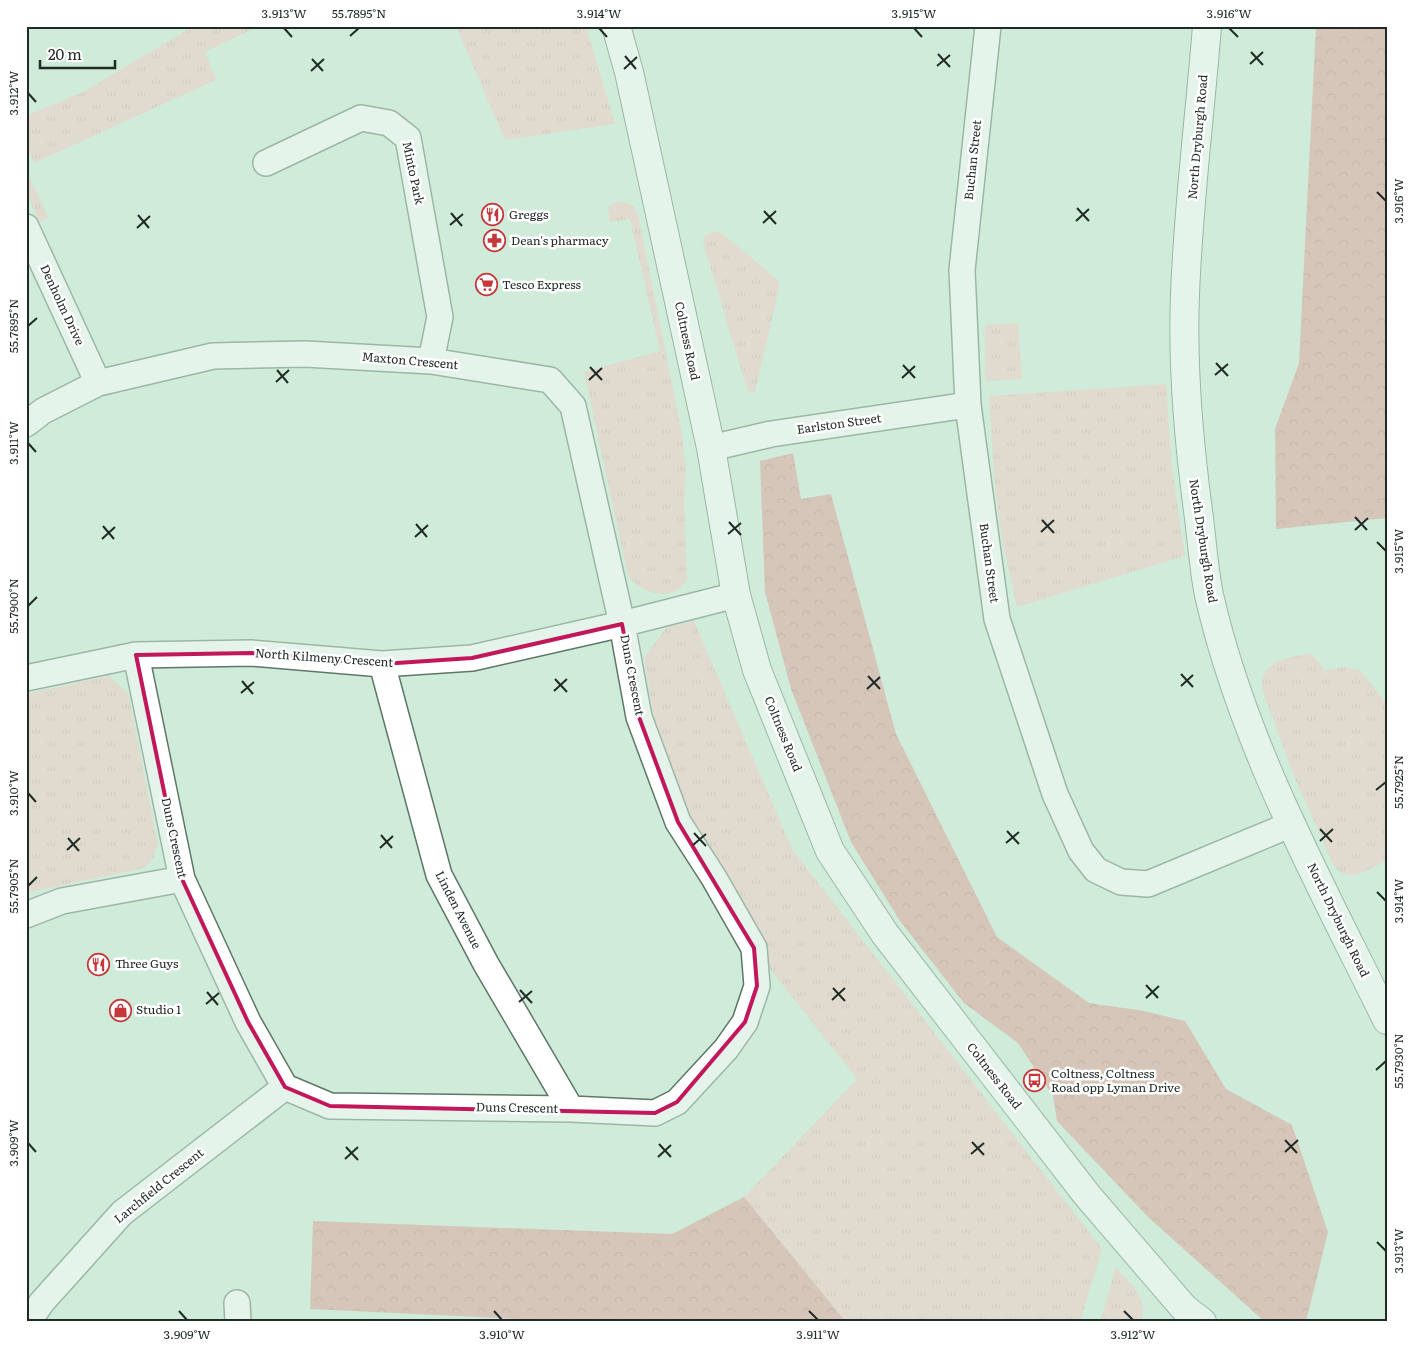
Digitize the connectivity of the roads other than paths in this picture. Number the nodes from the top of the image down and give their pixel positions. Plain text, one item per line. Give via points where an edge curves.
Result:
1 (616, 26) edge
2 (988, 26) edge
3 (1207, 26) edge
4 (266, 163) dead end
5 (26, 228) edge
6 (431, 361) junction
7 (98, 383) junction
8 (968, 405) junction
9 (26, 424) edge
10 (711, 448) junction
11 (736, 595) junction
12 (622, 624) junction
13 (136, 655) junction
14 (382, 664) junction
15 (26, 678) edge
16 (1292, 824) junction
17 (182, 879) junction
18 (26, 915) edge
19 (1387, 1020) edge
20 (285, 1087) junction
21 (571, 1109) junction
22 (1186, 1317) edge
23 (28, 1322) edge

1 - 10 street, Coltness Road via 629,72
2 - 8 street, Buchan Street via 962,270
3 - 16 street, North Dryburgh Road via 1185,296 1193,473 1209,594 1228,662 1254,737
4 - 6 street, Minto Park via 361,118 389,123 408,138 440,317
5 - 7 street, Denholm Drive
6 - 7 street, Maxton Crescent via 305,354 213,356
6 - 12 street, Maxton Crescent via 550,380 573,406
7 - 9 street, Maxton Crescent via 43,411
8 - 10 street, Earlston Street via 771,434
8 - 16 street, Buchan Street via 997,619 1055,794 1081,852 1096,870 1121,882 1148,884
10 - 11 street, Coltness Road
11 - 12 street, North Kilmeny Crescent
11 - 22 street, Coltness Road via 757,670 830,851 885,934
12 - 14 street, North Kilmeny Crescent via 472,658
12 - 21 street, Duns Crescent via 639,717 678,822 754,948 757,986 745,1022 677,1102 655,1113
13 - 14 street, North Kilmeny Crescent via 251,653
13 - 15 street, North Kilmeny Crescent
13 - 17 street, Duns Crescent
14 - 21 street, Linden Avenue via 439,875 486,964
16 - 19 street, North Dryburgh Road via 1327,903
17 - 18 street via 62,901
17 - 20 street, Duns Crescent via 248,1022
20 - 21 street, Duns Crescent via 330,1106
20 - 23 street, Larchfield Crescent via 122,1213

